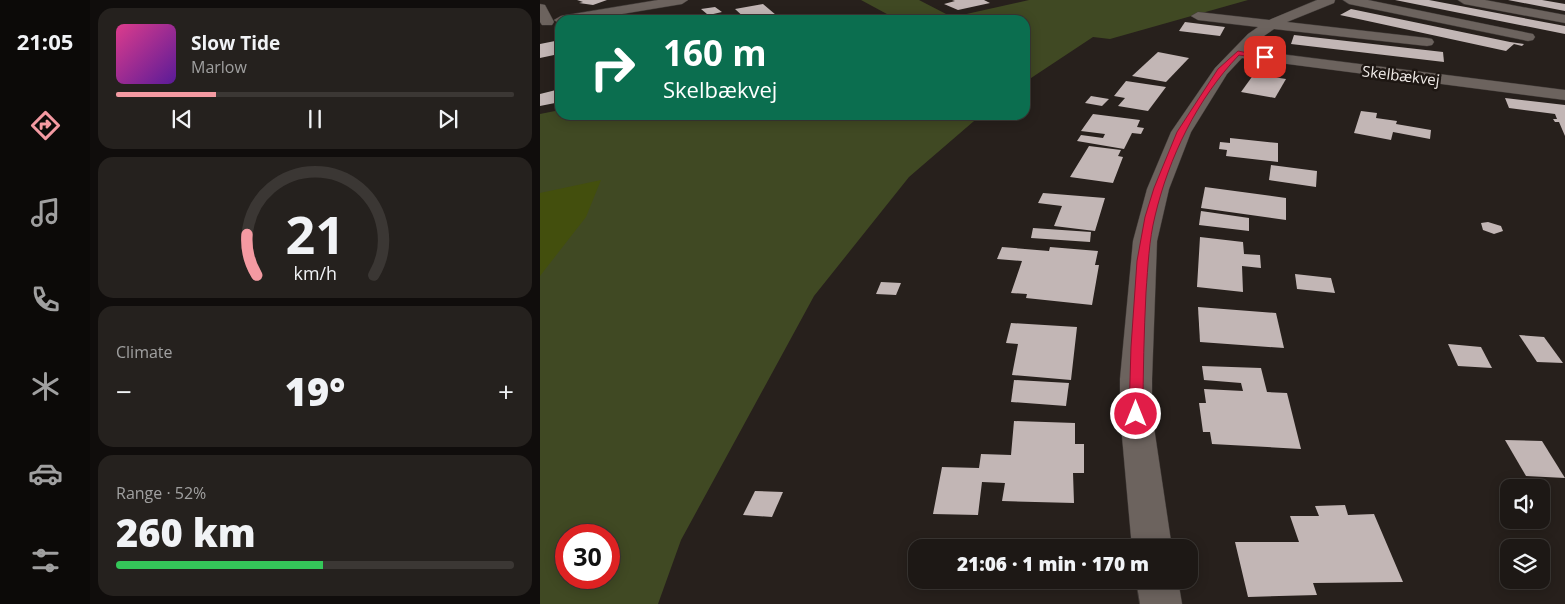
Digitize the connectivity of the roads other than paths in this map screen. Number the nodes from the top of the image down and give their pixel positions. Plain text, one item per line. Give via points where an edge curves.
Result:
1 (682, 0) edge
2 (1329, 0) edge
3 (1349, 0) edge
4 (1464, 0) edge
5 (540, 8) edge
6 (589, 15) edge
7 (1198, 16) dead end
8 (1565, 19) edge
9 (552, 21) edge
10 (1272, 24) junction
11 (1528, 37) dead end
12 (1427, 42) dead end
13 (1238, 53) junction
14 (1565, 95) edge
15 (1151, 539) edge
16 (1158, 589) edge
17 (1161, 604) edge

1 - 6 street
2 - 10 street
3 - 11 street
4 - 8 street
5 - 9 street
7 - 10 street
10 - 12 street
10 - 13 street
13 - 14 street, Skelbækvej
13 - 15 street via 1213,80 1181,132 1158,188 1145,241 1136,414
16 - 17 street

